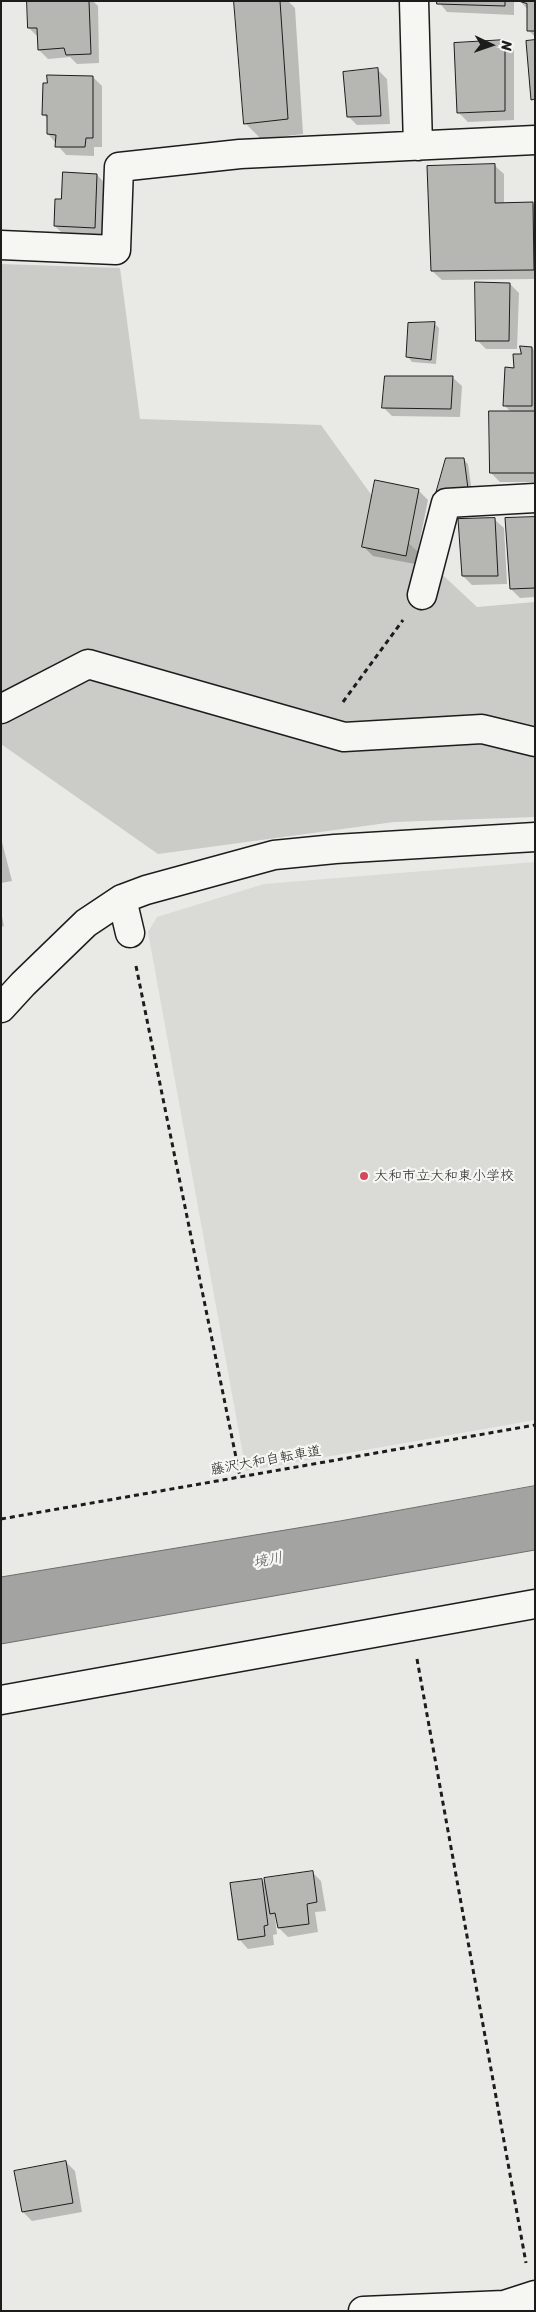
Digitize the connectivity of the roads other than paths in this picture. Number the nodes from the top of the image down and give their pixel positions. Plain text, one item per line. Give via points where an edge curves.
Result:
1 (414, 1) edge
2 (535, 140) edge
3 (418, 146) junction
4 (1, 245) edge
5 (535, 498) edge
6 (422, 595) road end
7 (1, 709) edge
8 (535, 742) edge
9 (535, 837) edge
10 (122, 899) junction
11 (130, 933) road end
12 (1, 1008) edge
13 (535, 1604) edge
14 (1, 1700) edge
15 (534, 2300) edge
16 (413, 2310) edge
17 (363, 2311) edge

1 - 3 street
2 - 3 street
3 - 4 street via 240,154 119,166 116,250
5 - 6 street via 446,502
7 - 8 street via 88,664 344,737 482,729
9 - 10 street via 274,855
10 - 11 street
10 - 12 street via 86,923
13 - 14 street
15 - 16 street via 504,2305
16 - 17 street

